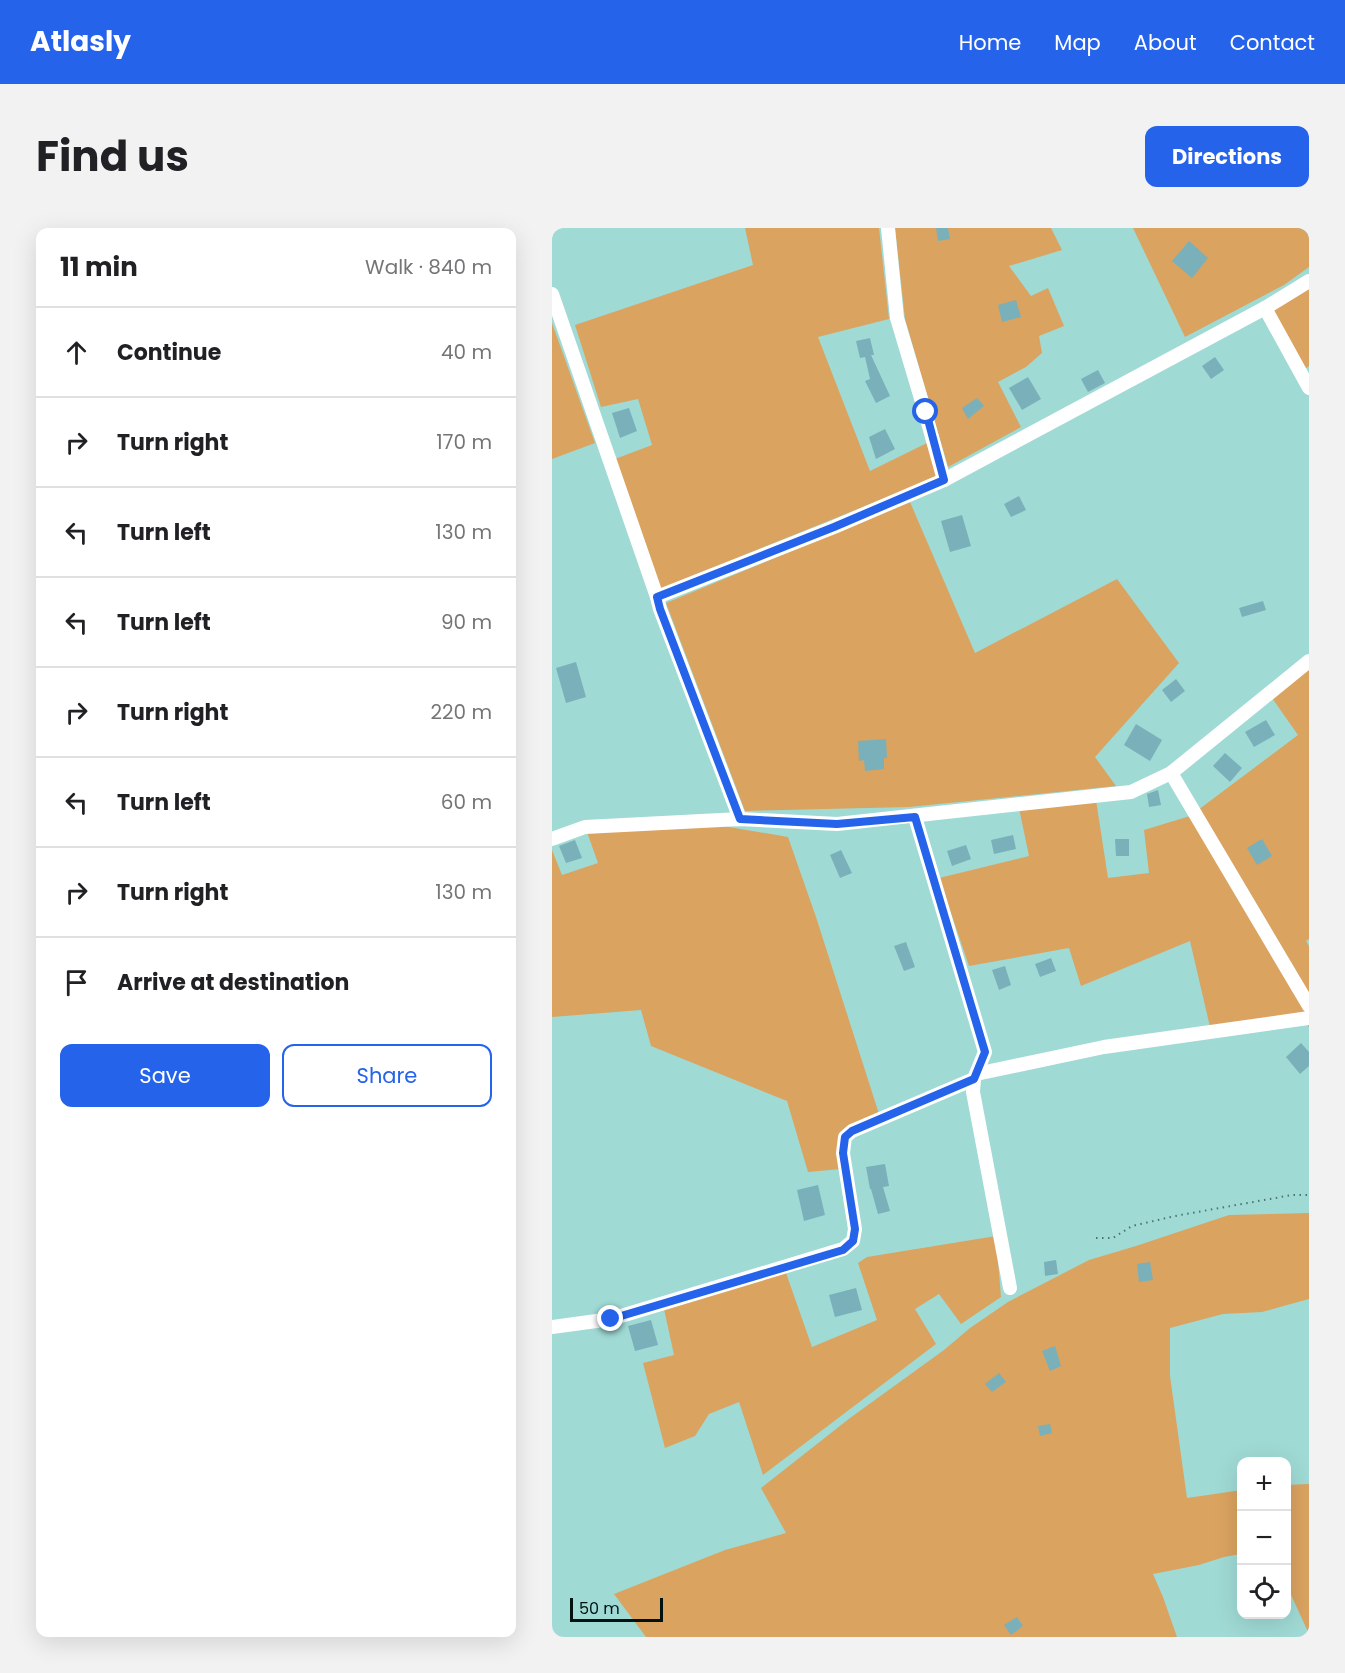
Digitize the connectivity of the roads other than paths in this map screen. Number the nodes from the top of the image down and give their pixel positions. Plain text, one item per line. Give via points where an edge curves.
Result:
1 (888, 228) edge
2 (1309, 281) edge
3 (552, 294) edge
4 (1265, 308) junction
5 (1309, 388) edge
6 (944, 480) junction
7 (657, 597) junction
8 (1309, 661) edge
9 (1171, 773) junction
10 (915, 817) junction
11 (740, 819) junction
12 (552, 839) edge
13 (1309, 1006) edge
14 (1309, 1018) edge
15 (975, 1076) junction
16 (1010, 1288) dead end
17 (552, 1327) edge

1 - 6 street via 897,318
2 - 4 street
3 - 7 street
4 - 5 street
4 - 6 street
6 - 7 street
7 - 11 street
8 - 9 street
9 - 10 street via 1131,792
9 - 13 street
10 - 11 street via 837,824
10 - 15 street via 985,1052
11 - 12 street via 585,827
14 - 15 street via 1104,1047
15 - 16 street via 973,1092
15 - 17 street via 845,1137 843,1153 855,1229 853,1241 843,1250 611,1319

